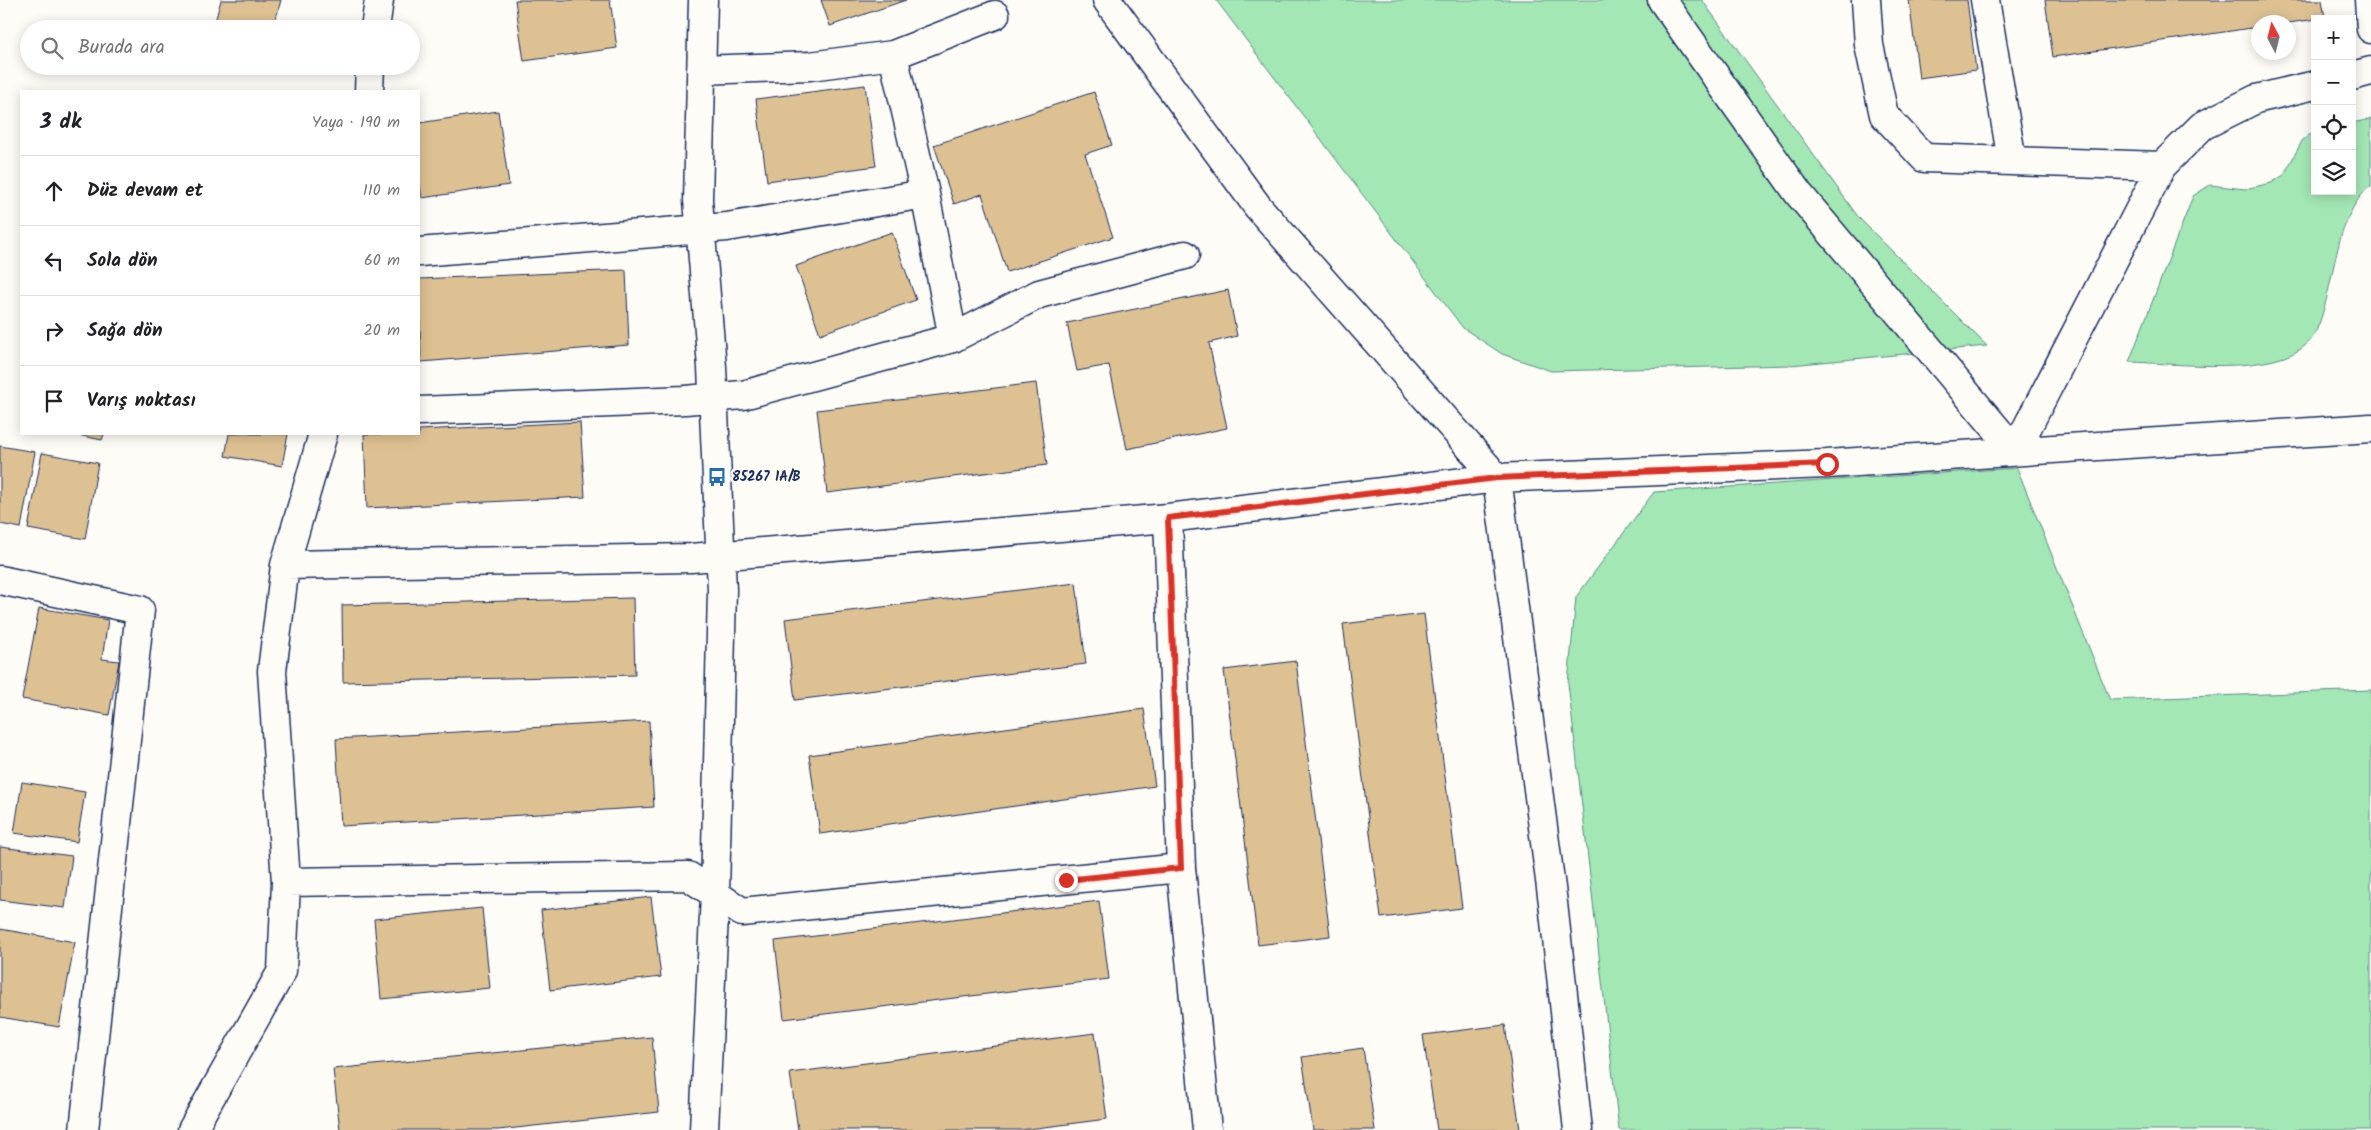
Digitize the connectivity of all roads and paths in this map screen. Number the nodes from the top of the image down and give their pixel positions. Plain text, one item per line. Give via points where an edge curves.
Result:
1 (379, 0) edge
2 (703, 0) edge
3 (1107, 0) edge
4 (1662, 0) edge
5 (1866, 0) edge
6 (1985, 0) edge
7 (2369, 0) edge
8 (995, 15) dead end
9 (376, 20) edge
10 (2371, 29) edge
11 (893, 55) junction
12 (702, 70) junction
13 (2371, 71) edge
14 (370, 75) edge
15 (2356, 75) edge
16 (2311, 86) edge
17 (369, 90) edge
18 (2012, 161) junction
19 (2162, 166) junction
20 (926, 194) junction
21 (700, 228) junction
22 (420, 252) edge
23 (1185, 255) dead end
24 (953, 338) junction
25 (713, 397) junction
26 (420, 412) edge
27 (2371, 428) edge
28 (323, 435) edge
29 (2015, 451) junction
30 (1497, 478) junction
31 (1168, 518) junction
32 (721, 556) junction
33 (285, 565) junction
34 (0, 580) edge
35 (1181, 868) junction
36 (286, 882) junction
37 (715, 894) junction
38 (84, 1130) edge
39 (192, 1130) edge
40 (704, 1130) edge
41 (1207, 1130) edge
42 (1578, 1130) edge

1 - 9 street
2 - 12 street
3 - 30 street via 1258,207
4 - 29 street via 1798,194
5 - 18 street via 1869,45 1884,115 1924,158
6 - 18 street
7 - 10 street
8 - 11 street
11 - 12 street via 810,66
11 - 20 street
12 - 21 street
13 - 15 street
14 - 17 street
16 - 19 street via 2256,98 2202,126
18 - 19 street
19 - 29 street
20 - 21 street via 727,227
20 - 24 street
21 - 22 street
21 - 25 street
23 - 24 street via 1039,294
24 - 25 street via 743,395
25 - 26 street
25 - 32 street
27 - 29 street
28 - 33 street
29 - 30 street via 1827,464
30 - 31 street
30 - 42 street via 1553,903
31 - 32 street
31 - 35 street
32 - 33 street
32 - 37 street
33 - 36 street via 272,672
34 - 38 street via 140,610
35 - 37 street via 742,912
35 - 41 street
36 - 37 street via 688,876
36 - 39 street via 282,971
37 - 40 street

